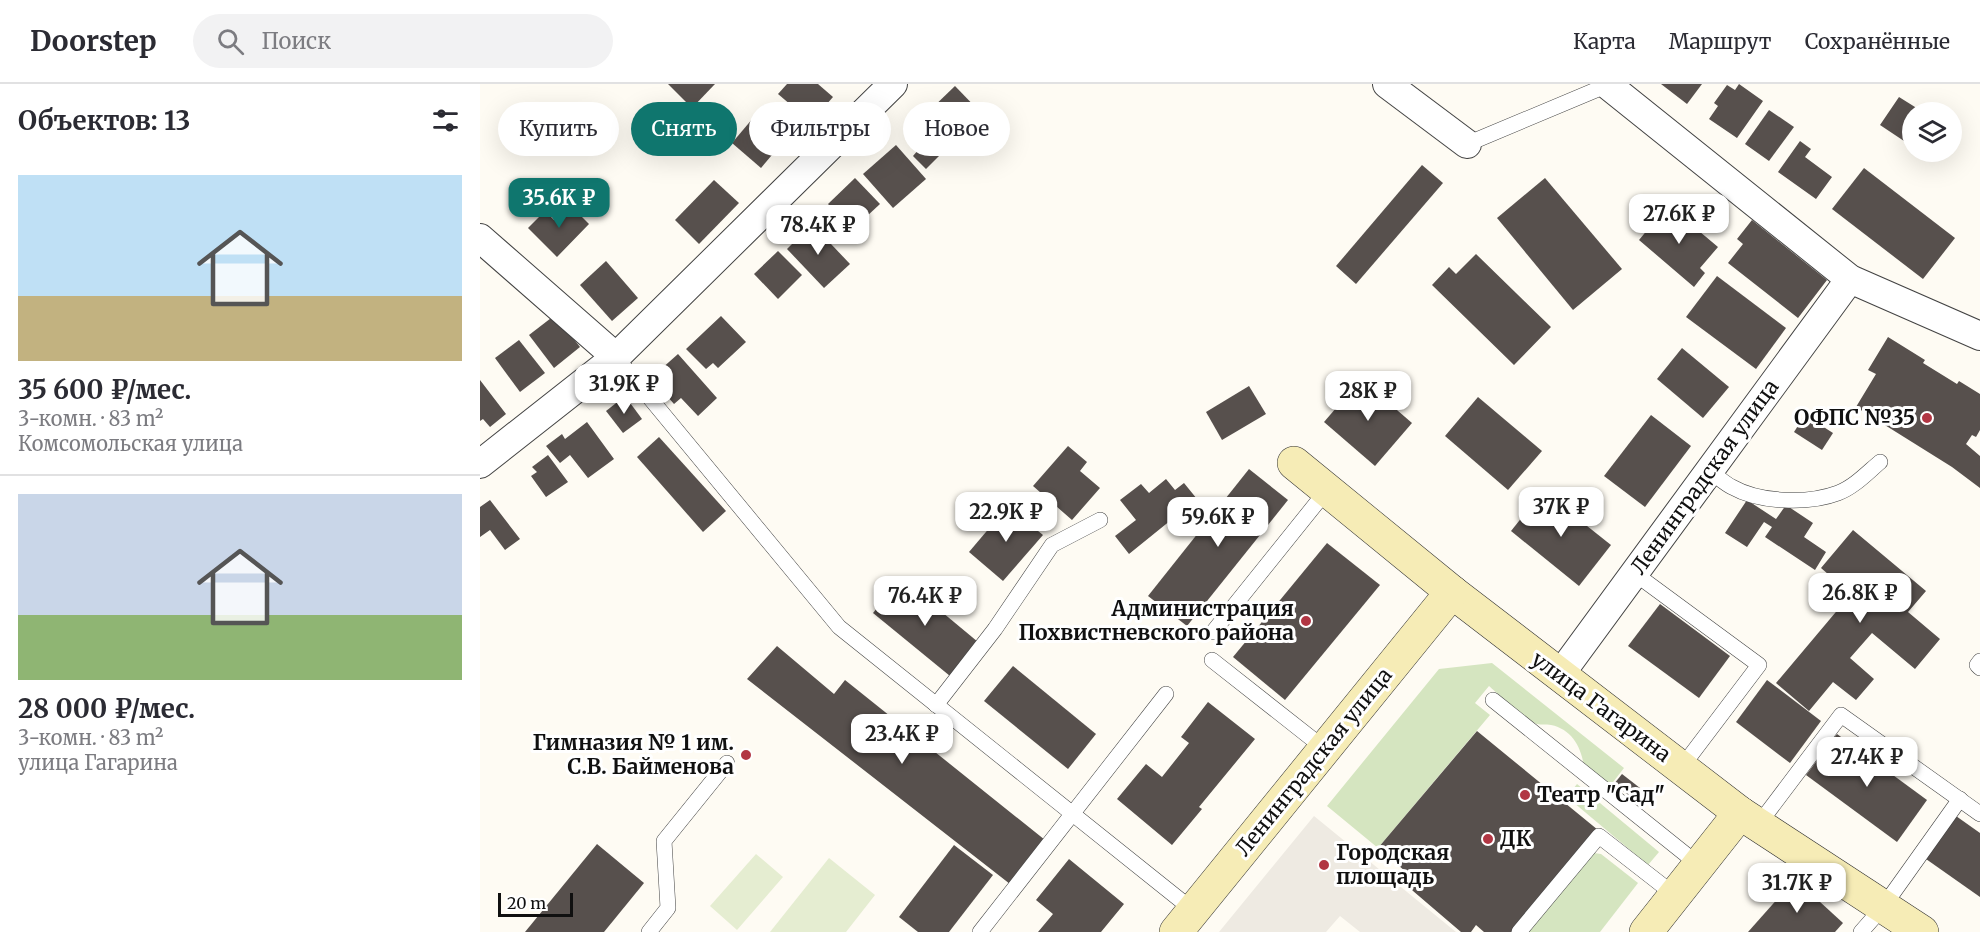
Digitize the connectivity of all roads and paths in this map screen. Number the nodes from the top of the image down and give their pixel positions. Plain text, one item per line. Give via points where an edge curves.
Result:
1 (893, 84) edge
2 (1387, 84) edge
3 (1610, 85) edge
4 (1467, 144) joint
5 (480, 238) edge
6 (1850, 279) junction
7 (1980, 336) edge
8 (616, 357) junction
9 (1880, 462) dead end
10 (1294, 463) dead end
11 (480, 464) edge
12 (1710, 471) junction
13 (1327, 490) junction
14 (1100, 520) dead end
15 (1634, 573) junction
16 (1452, 592) junction
17 (1213, 633) dead end
18 (1212, 660) dead end
19 (1980, 661) edge
20 (1980, 668) edge
21 (1559, 675) junction
22 (1166, 694) dead end
23 (1493, 700) dead end
24 (936, 705) junction
25 (1325, 749) junction
26 (728, 763) dead end
27 (1681, 768) junction
28 (1960, 799) junction
29 (1073, 813) junction
30 (1980, 814) edge
31 (1749, 819) junction
32 (1699, 865) junction
33 (1676, 896) junction
34 (1883, 906) junction
35 (1185, 921) edge
36 (649, 932) edge
37 (980, 932) edge
38 (1518, 932) edge
39 (1646, 932) edge
40 (1861, 932) edge
41 (1922, 932) edge

1 - 8 street
2 - 4 street
3 - 4 lane
3 - 6 street
5 - 8 street
6 - 7 street
6 - 12 street, Ленинградская улица
8 - 11 street
8 - 24 lane via 839,627
9 - 12 lane via 1838,493 1789,500 1755,497
10 - 13 street, улица Гагарина
12 - 15 street, Ленинградская улица
13 - 16 street, улица Гагарина
13 - 17 lane
14 - 24 lane via 1052,544 995,629
15 - 21 street, Ленинградская улица
15 - 27 lane via 1759,665
16 - 21 street, улица Гагарина
16 - 25 street, Ленинградская улица
18 - 25 lane
19 - 20 lane
21 - 27 street, улица Гагарина
22 - 29 lane
23 - 32 lane
24 - 29 lane
25 - 35 street, Ленинградская улица
26 - 36 lane via 664,841 668,909
27 - 31 street, улица Гагарина
28 - 30 lane
28 - 31 lane via 1841,715
28 - 34 lane
29 - 35 lane
29 - 37 lane
31 - 32 street
31 - 34 street, улица Гагарина
32 - 33 street
33 - 38 lane via 1599,836
33 - 39 street
34 - 40 lane
34 - 41 street, улица Гагарина

